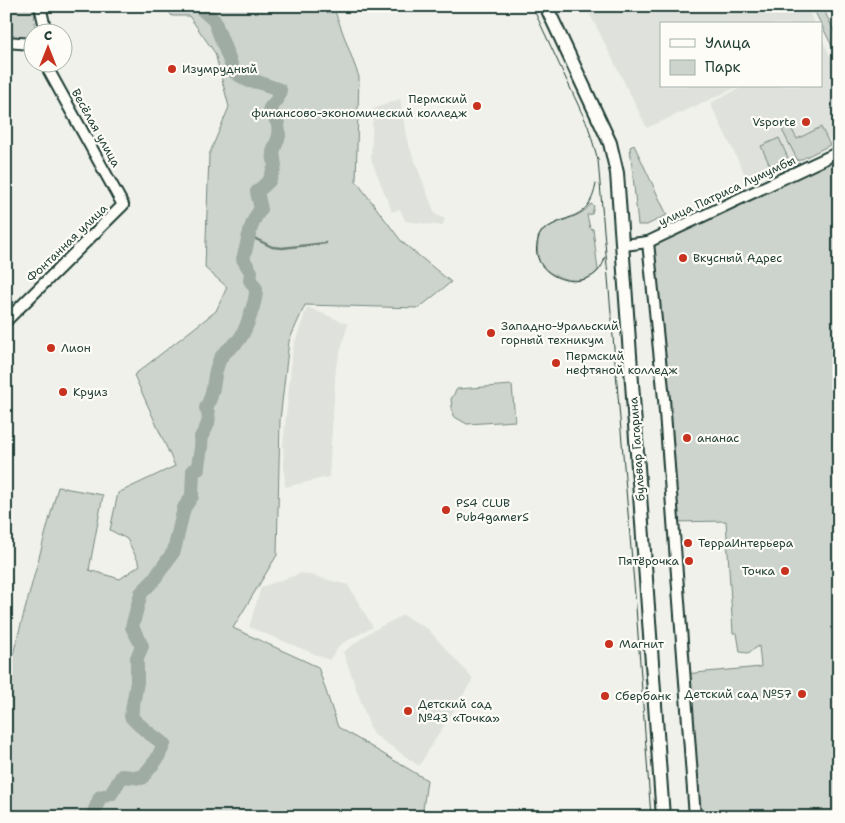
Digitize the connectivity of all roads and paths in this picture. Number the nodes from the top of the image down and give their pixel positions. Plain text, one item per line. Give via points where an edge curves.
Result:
1 (40, 6) edge
2 (546, 6) edge
3 (44, 22) edge
4 (6, 42) edge
5 (22, 43) edge
6 (50, 72) edge
7 (839, 152) edge
8 (123, 205) joint
9 (648, 242) junction
10 (624, 245) junction
11 (6, 321) edge
12 (663, 817) edge
13 (695, 817) edge

1 - 3 street
2 - 10 main road, бульвар Гагарина via 610,143 617,173
4 - 5 street
6 - 8 street, Весёлая улица
7 - 9 street, улица Патриса Лумумбы
8 - 11 street, Фонтанная улица
9 - 10 street, улица Патриса Лумумбы
9 - 13 street via 664,399
10 - 12 main road, бульвар Гагарина

